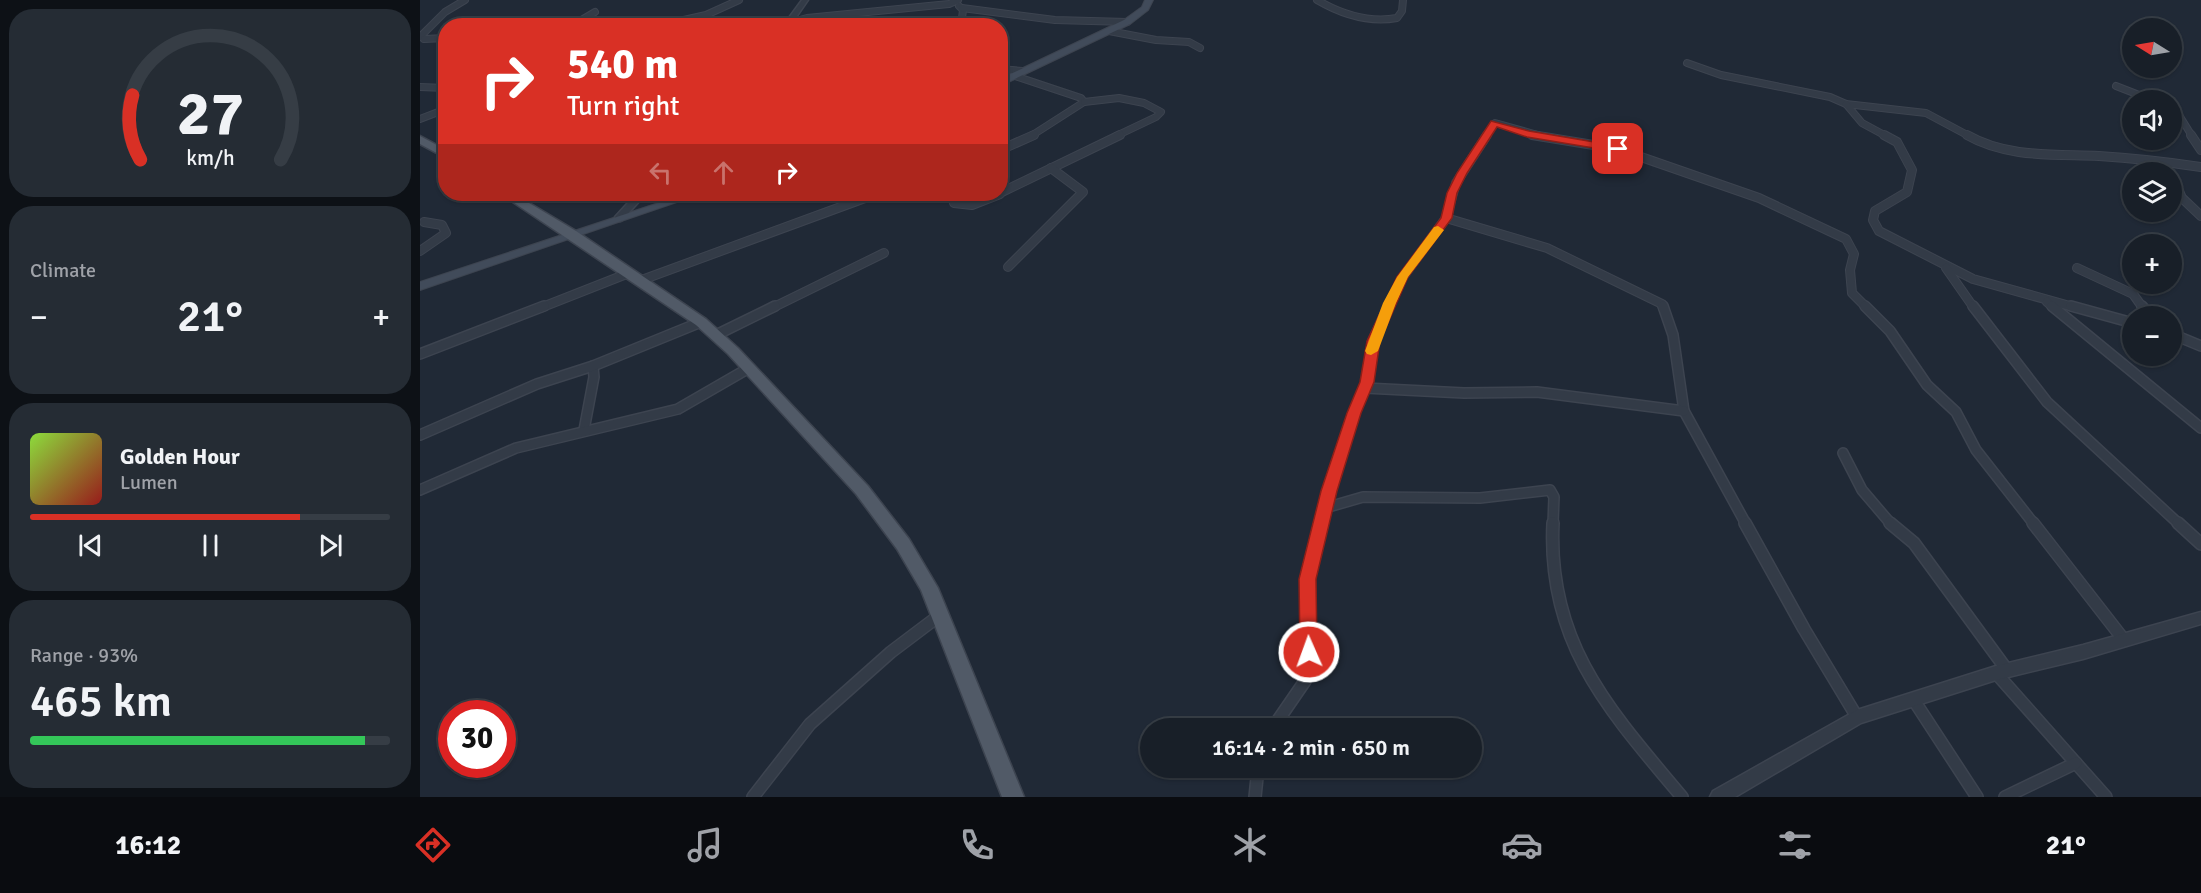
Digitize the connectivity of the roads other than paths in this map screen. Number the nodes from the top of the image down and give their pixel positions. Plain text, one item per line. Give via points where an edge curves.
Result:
1 (465, 0) edge
2 (739, 0) edge
3 (806, 0) edge
4 (1149, 0) edge
5 (1317, 0) edge
6 (1403, 0) edge
7 (956, 1) edge
8 (962, 8) junction
9 (595, 12) dead end
10 (440, 18) edge
11 (584, 18) edge
12 (693, 18) edge
13 (792, 18) edge
14 (831, 18) edge
15 (962, 18) edge
16 (438, 20) edge
17 (1128, 22) junction
18 (1109, 31) junction
19 (438, 38) edge
20 (422, 39) edge
21 (1200, 48) dead end
22 (1686, 63) dead end
23 (1008, 70) edge
24 (1024, 72) junction
25 (1015, 76) junction
26 (1008, 79) edge
27 (2116, 86) dead end
28 (420, 87) edge
29 (438, 88) edge
30 (2126, 90) edge
31 (1084, 102) junction
32 (1846, 104) junction
33 (438, 112) edge
34 (420, 119) edge
35 (2182, 120) edge
36 (420, 139) edge
37 (1008, 146) edge
38 (438, 150) edge
39 (2201, 150) edge
40 (2165, 162) edge
41 (2182, 164) edge
42 (2201, 167) edge
43 (1051, 168) junction
44 (1038, 175) junction
45 (1064, 178) junction
46 (1008, 189) edge
47 (2182, 198) edge
48 (519, 201) edge
49 (635, 201) edge
50 (673, 201) edge
51 (856, 201) edge
52 (953, 201) edge
53 (984, 201) edge
54 (2201, 216) edge
55 (1446, 218) junction
56 (618, 219) junction
57 (421, 223) edge
58 (573, 234) junction
59 (420, 251) edge
60 (884, 253) dead end
61 (1008, 267) dead end
62 (1946, 268) junction
63 (2077, 268) dead end
64 (634, 277) junction
65 (420, 286) edge
66 (2045, 300) junction
67 (2142, 306) edge
68 (2122, 320) edge
69 (701, 322) junction
70 (716, 335) junction
71 (2182, 338) edge
72 (2201, 346) edge
73 (420, 354) edge
74 (593, 366) junction
75 (749, 368) junction
76 (1365, 388) junction
77 (1684, 411) junction
78 (2201, 428) edge
79 (584, 430) junction
80 (420, 435) edge
81 (1843, 453) dead end
82 (420, 490) edge
83 (1325, 508) junction
84 (2201, 544) edge
85 (940, 615) junction
86 (2201, 618) edge
87 (2124, 640) junction
88 (2002, 672) junction
89 (1913, 699) junction
90 (1857, 717) junction
91 (1280, 718) edge
92 (2076, 763) junction
93 (1257, 778) edge
94 (753, 797) edge
95 (1013, 797) edge
96 (1255, 797) edge
97 (1682, 797) edge
98 (1719, 797) edge
99 (1977, 797) edge
100 (2005, 797) edge
101 (2106, 797) edge

1 - 10 street
2 - 12 street
3 - 13 street
4 - 17 main road
5 - 6 street via 1337,10 1387,20 1397,18
7 - 8 street
7 - 14 street
8 - 15 street
8 - 17 street via 1055,20
9 - 11 street
16 - 20 street
17 - 18 main road
18 - 21 street via 1189,42
18 - 24 main road
19 - 20 street
22 - 32 street
23 - 24 street
24 - 25 main road
25 - 26 main road
25 - 31 street
27 - 30 street
28 - 29 street
31 - 37 street via 1036,134
31 - 43 street via 1116,98 1161,112
32 - 40 street via 1926,113 1998,149
32 - 62 street via 1862,123 1897,142 1912,170 1906,192 1875,211 1876,227
33 - 34 street
35 - 39 street
36 - 38 main road
41 - 42 street
43 - 44 street
43 - 45 street
44 - 45 street
44 - 46 street
45 - 61 street via 1083,192
47 - 54 street
48 - 58 main road
49 - 56 street
50 - 56 main road
51 - 64 street
52 - 53 street via 965,207
55 - 76 street via 1403,277 1390,303 1373,341
55 - 77 street via 1547,248 1662,304 1673,335
55 - 87 street via 1456,183 1495,123 1527,134 1635,153 1759,198 1846,239 1854,254 1850,270 1852,293 1890,330 1927,385 1956,412 1976,450
56 - 58 main road
57 - 59 street via 441,225 446,233
58 - 64 main road
58 - 65 main road
60 - 70 street
62 - 66 street
62 - 84 street via 2047,402
63 - 67 street via 2133,294
64 - 69 main road
64 - 73 street
66 - 68 street
66 - 78 street
69 - 70 main road
69 - 74 street
70 - 75 main road
71 - 72 street
74 - 79 street
74 - 80 street via 537,384
75 - 79 street via 678,409
75 - 85 main road via 862,490 903,544
76 - 77 street via 1536,392
76 - 83 street
77 - 90 street
79 - 82 street via 516,448
81 - 88 street via 1854,478 1887,521 1912,540
83 - 91 street via 1307,579 1309,648 1305,681
83 - 97 street via 1363,496 1480,498 1550,490 1554,496 1554,579 1571,638 1614,715
85 - 94 street via 891,652 810,724
85 - 95 main road
86 - 87 street
87 - 88 street
88 - 89 street
88 - 92 street
89 - 90 street
89 - 99 street
90 - 98 street
92 - 100 street
92 - 101 street
93 - 96 street

